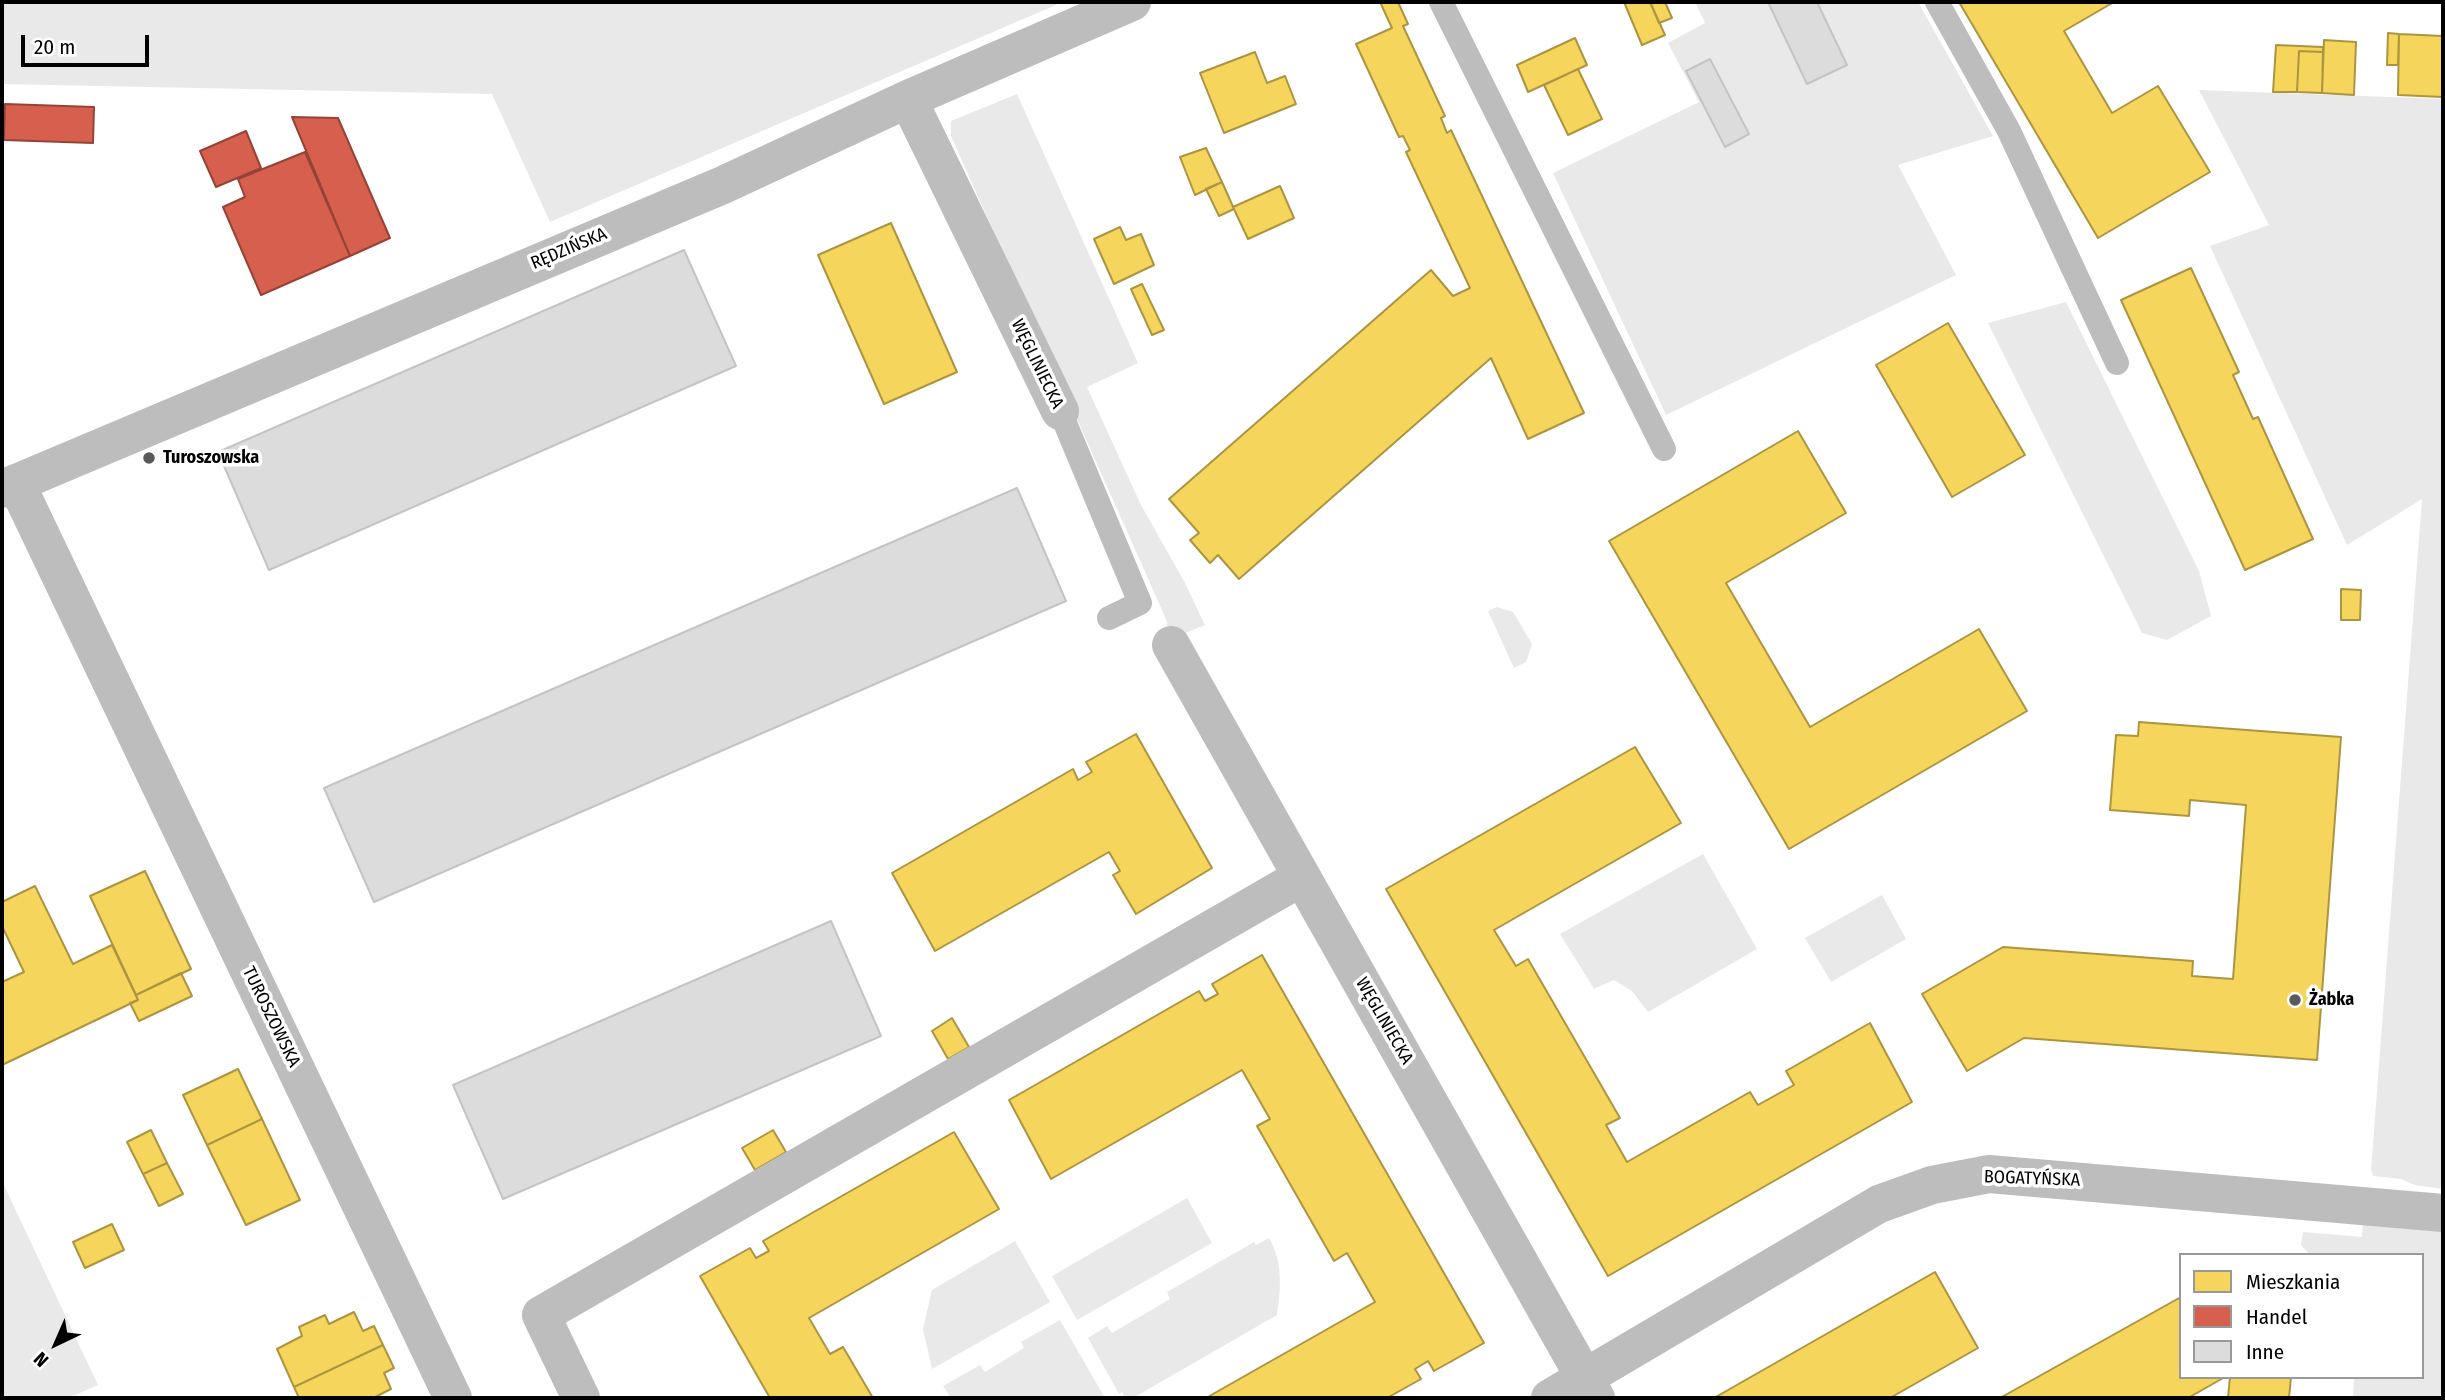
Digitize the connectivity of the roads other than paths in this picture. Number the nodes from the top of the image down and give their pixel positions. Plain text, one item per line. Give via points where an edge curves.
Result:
1 (1132, 2) edge
2 (1441, 2) edge
3 (1937, 2) edge
4 (908, 99) junction
5 (2117, 363) dead end
6 (1060, 411) joint
7 (1664, 449) dead end
8 (9, 486) edge
9 (1109, 618) dead end
10 (1171, 645) dead end
11 (1302, 877) junction
12 (2443, 1213) edge
13 (1591, 1388) edge
14 (453, 1398) edge
15 (580, 1398) edge
16 (1550, 1398) edge

1 - 4 street, RĘDZIŃSKA
2 - 7 lane
3 - 5 lane via 2009,131
4 - 6 street, WĘGLINIECKA
4 - 8 street, RĘDZIŃSKA via 723,185
6 - 9 lane, WĘGLINIECKA via 1140,603
8 - 14 street, TUROSZOWSKA
10 - 11 street, WĘGLINIECKA
11 - 13 street, WĘGLINIECKA
11 - 15 street via 541,1315
12 - 13 street, BOGATYŃSKA via 1989,1174 1932,1185 1879,1203
13 - 16 street, BOGATYŃSKA

